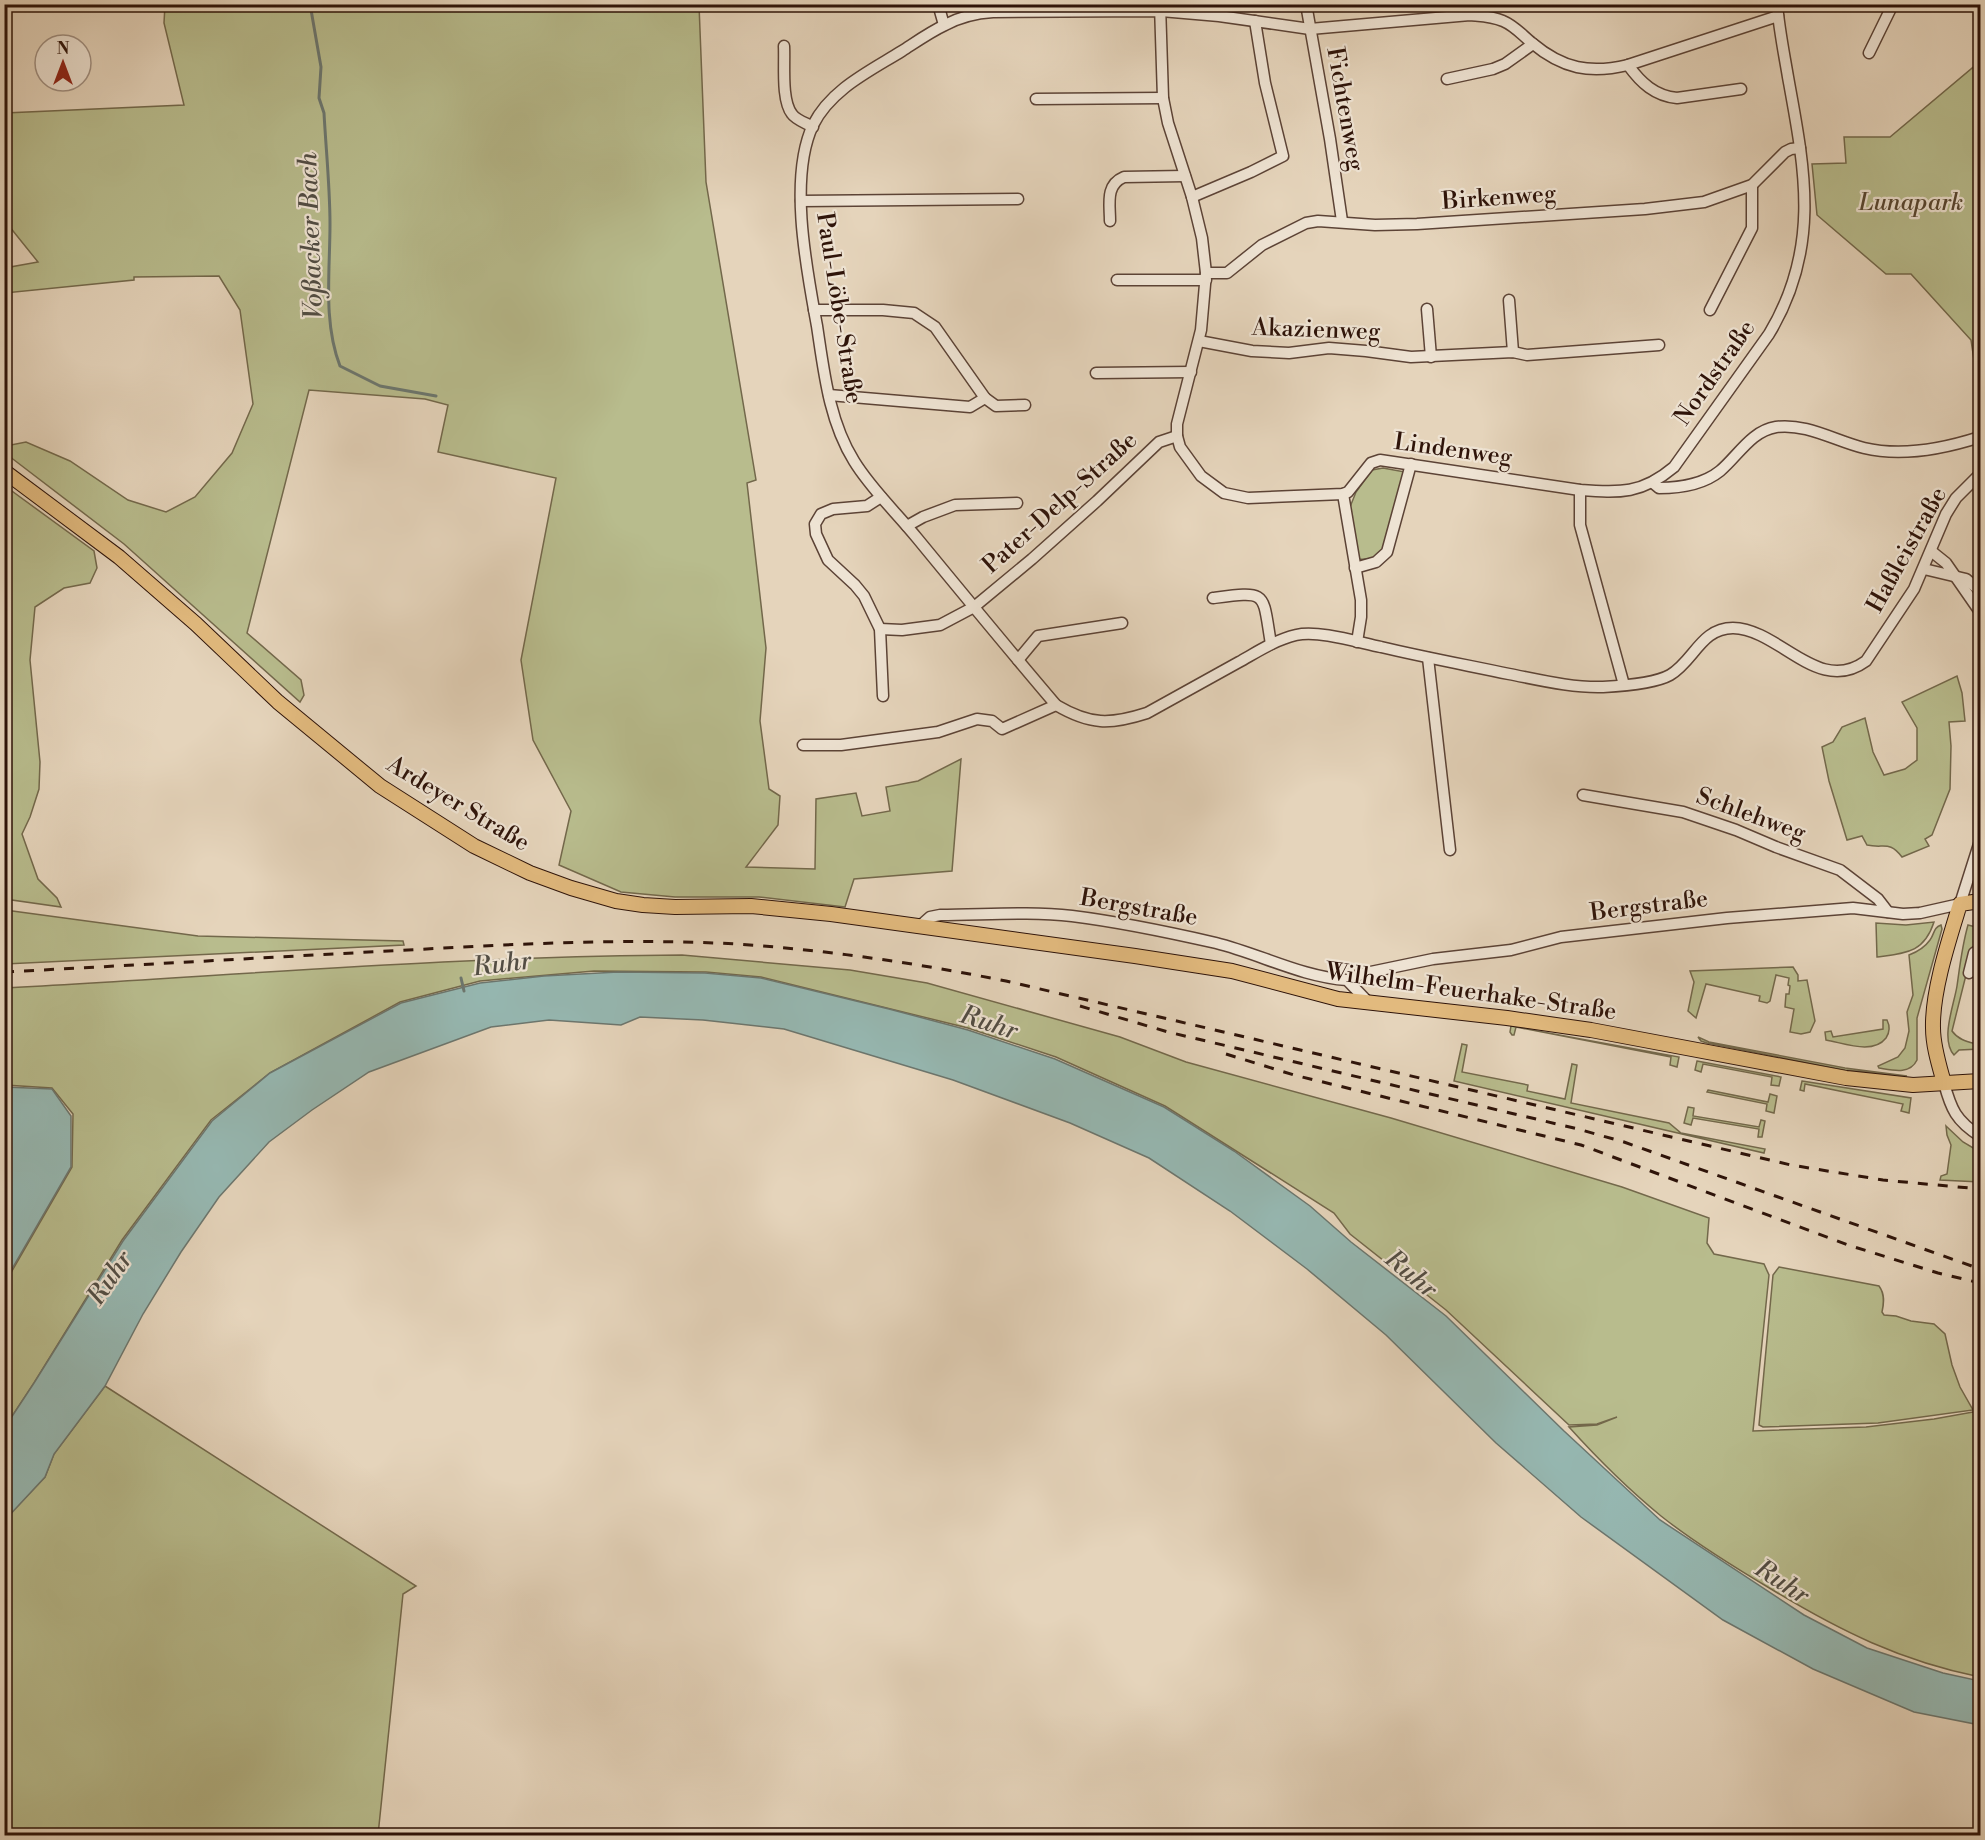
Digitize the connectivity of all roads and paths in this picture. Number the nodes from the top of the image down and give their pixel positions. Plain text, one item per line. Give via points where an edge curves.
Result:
1 (938, 4) edge
2 (1306, 4) edge
3 (1893, 4) edge
4 (1161, 8) edge
5 (1778, 10) edge
6 (1255, 21) junction
7 (944, 25) junction
8 (1310, 29) junction
9 (1533, 44) junction
10 (784, 46) dead end
11 (1869, 53) dead end
12 (1629, 65) junction
13 (1447, 79) dead end
14 (1741, 89) dead end
15 (1163, 98) junction
16 (1036, 99) dead end
17 (813, 127) junction
18 (1800, 148) junction
19 (1185, 177) junction
20 (1752, 185) junction
21 (1192, 197) junction
22 (1018, 199) dead end
23 (801, 201) junction
24 (1110, 221) dead end
25 (1342, 222) junction
26 (1206, 277) junction
27 (1117, 280) dead end
28 (1509, 300) dead end
29 (1427, 309) dead end
30 (814, 310) junction
31 (1710, 310) dead end
32 (1199, 341) junction
33 (1659, 345) dead end
34 (1513, 351) junction
35 (1431, 357) junction
36 (1191, 372) junction
37 (1096, 373) dead end
38 (829, 395) junction
39 (985, 398) junction
40 (1025, 405) dead end
41 (1177, 436) junction
42 (1980, 437) edge
43 (1411, 464) junction
44 (4, 471) edge
45 (1980, 474) edge
46 (1653, 483) junction
47 (1580, 490) junction
48 (1343, 494) junction
49 (880, 497) junction
50 (1017, 503) dead end
51 (907, 526) junction
52 (1931, 551) junction
53 (1355, 568) junction
54 (1924, 569) junction
55 (1955, 575) junction
56 (1980, 591) edge
57 (1213, 598) dead end
58 (974, 607) junction
59 (1980, 612) edge
60 (1122, 622) dead end
61 (880, 629) junction
62 (1357, 642) junction
63 (1271, 644) junction
64 (1428, 658) junction
65 (1018, 660) junction
66 (1624, 685) junction
67 (883, 696) dead end
68 (1056, 705) junction
69 (803, 745) dead end
70 (1583, 795) dead end
71 (1980, 841) edge
72 (1450, 850) dead end
73 (1980, 901) edge
74 (1960, 904) junction
75 (1888, 912) junction
76 (921, 926) junction
77 (1980, 949) edge
78 (1969, 973) dead end
79 (1347, 980) junction
80 (1369, 1003) junction
81 (1980, 1082) edge
82 (1944, 1083) junction
83 (1980, 1136) edge

1 - 7 street
2 - 8 street, Fichtenweg
3 - 11 street
4 - 6 street, Paul-Löbe-Straße
4 - 7 street, Paul-Löbe-Straße via 985,13
4 - 15 street
5 - 12 street, Paul-Löbe-Straße
5 - 18 street, Nordstraße
6 - 8 street, Paul-Löbe-Straße
6 - 21 street via 1283,156
7 - 17 street, Paul-Löbe-Straße via 834,96
8 - 9 street, Paul-Löbe-Straße via 1489,16 1515,27
8 - 25 street, Fichtenweg
9 - 12 street, Paul-Löbe-Straße via 1571,67
9 - 13 street via 1493,69
10 - 17 street via 788,108 793,117
12 - 14 street via 1640,81 1667,98
15 - 16 street
15 - 19 street
17 - 23 street, Paul-Löbe-Straße via 803,165
18 - 20 street, Birkenweg via 1785,152
18 - 46 street, Nordstraße via 1806,192 1804,238 1782,313 1674,467
19 - 21 street
19 - 24 street via 1124,177 1116,181 1109,192
20 - 25 street, Birkenweg via 1704,202 1645,209 1416,225
20 - 31 street via 1752,228
21 - 26 street
22 - 23 street
23 - 30 street, Paul-Löbe-Straße
25 - 26 street, Birkenweg via 1306,223 1262,245 1227,273
26 - 27 street, Birkenweg
26 - 32 street
28 - 34 street
29 - 35 street
30 - 38 street, Paul-Löbe-Straße
30 - 39 street via 914,313 935,327
32 - 35 street, Akazienweg via 1252,351 1329,348
32 - 36 street
33 - 34 street, Akazienweg via 1527,355
34 - 35 street, Akazienweg
36 - 37 street
36 - 41 street
38 - 39 street via 970,408
38 - 49 street, Paul-Löbe-Straße via 846,446
39 - 40 street via 996,406
41 - 48 street via 1201,476 1224,493 1248,498
41 - 58 street, Pater-Delp-Straße via 1160,442
42 - 46 street via 1944,447 1888,453 1798,427 1773,427 1753,436 1710,478 1669,488
43 - 47 street, Lindenweg
43 - 48 street, Lindenweg via 1380,460 1371,463
43 - 53 street via 1387,552 1376,562
44 - 76 main road, Ardeyer Straße via 119,557 278,702 380,786 474,846 530,873 616,901 675,908 751,906
45 - 52 street, Haßleistraße via 1956,498
46 - 47 street, Nordstraße via 1623,492
47 - 66 street via 1580,525
48 - 53 street
49 - 51 street, Paul-Löbe-Straße
49 - 61 street via 867,506 832,509 821,514 815,524 828,560 864,596
50 - 51 street via 956,505
51 - 58 street, Paul-Löbe-Straße
52 - 54 street, Haßleistraße
52 - 55 street
53 - 62 street via 1361,617
54 - 55 street
54 - 66 street, Haßleistraße via 1866,661 1857,667 1844,672 1821,669 1760,635 1724,629 1702,641 1669,676
55 - 56 street
55 - 59 street
57 - 63 street via 1250,593 1258,596 1263,601
58 - 61 street, Pater-Delp-Straße via 940,624
58 - 65 street, Paul-Löbe-Straße
60 - 65 street via 1038,636
61 - 67 street
62 - 63 street via 1310,634
62 - 64 street
63 - 68 street via 1130,718 1095,721
64 - 66 street via 1562,684
64 - 72 street
65 - 68 street, Paul-Löbe-Straße
68 - 69 street via 1002,729 992,721 977,719 938,732 842,745
70 - 75 street, Schlehweg via 1683,812 1840,870 1878,899
71 - 74 street
73 - 74 main road
74 - 75 street, Bergstraße via 1920,913
74 - 82 main road via 1934,1011 1935,1046
75 - 79 street, Bergstraße via 1853,908 1561,937 1511,950 1433,959
76 - 79 street, Bergstraße via 930,917 940,915 1071,916 1218,944 1325,979
76 - 80 main road, Wilhelm-Feuerhake-Straße via 1232,971 1338,999
77 - 78 street via 1974,953
79 - 80 street
80 - 82 main road, Wilhelm-Feuerhake-Straße via 1591,1030 1846,1078 1913,1085
81 - 82 main road, Wilhelm-Feuerhake-Straße
82 - 83 street via 1952,1109

